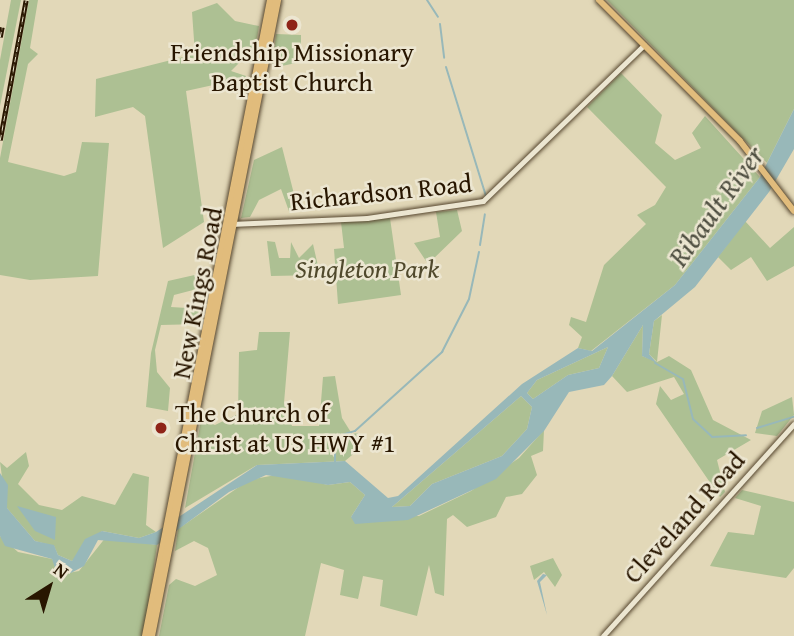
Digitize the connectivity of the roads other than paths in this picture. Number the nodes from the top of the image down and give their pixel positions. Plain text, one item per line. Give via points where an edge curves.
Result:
1 (271, 0) edge
2 (277, 0) edge
3 (599, 0) edge
4 (644, 44) junction
5 (794, 211) edge
6 (229, 224) junction
7 (794, 424) edge
8 (166, 543) junction
9 (146, 636) edge
10 (151, 636) edge
11 (603, 636) edge

1 - 6 highway, New Kings Road
2 - 6 highway, New Kings Road
3 - 4 main road
4 - 5 main road via 722,122
4 - 6 street, Richardson Road via 483,201 368,218
6 - 8 highway, New Kings Road
7 - 11 street, Cleveland Road
8 - 9 highway, New Kings Road
8 - 10 highway, New Kings Road

